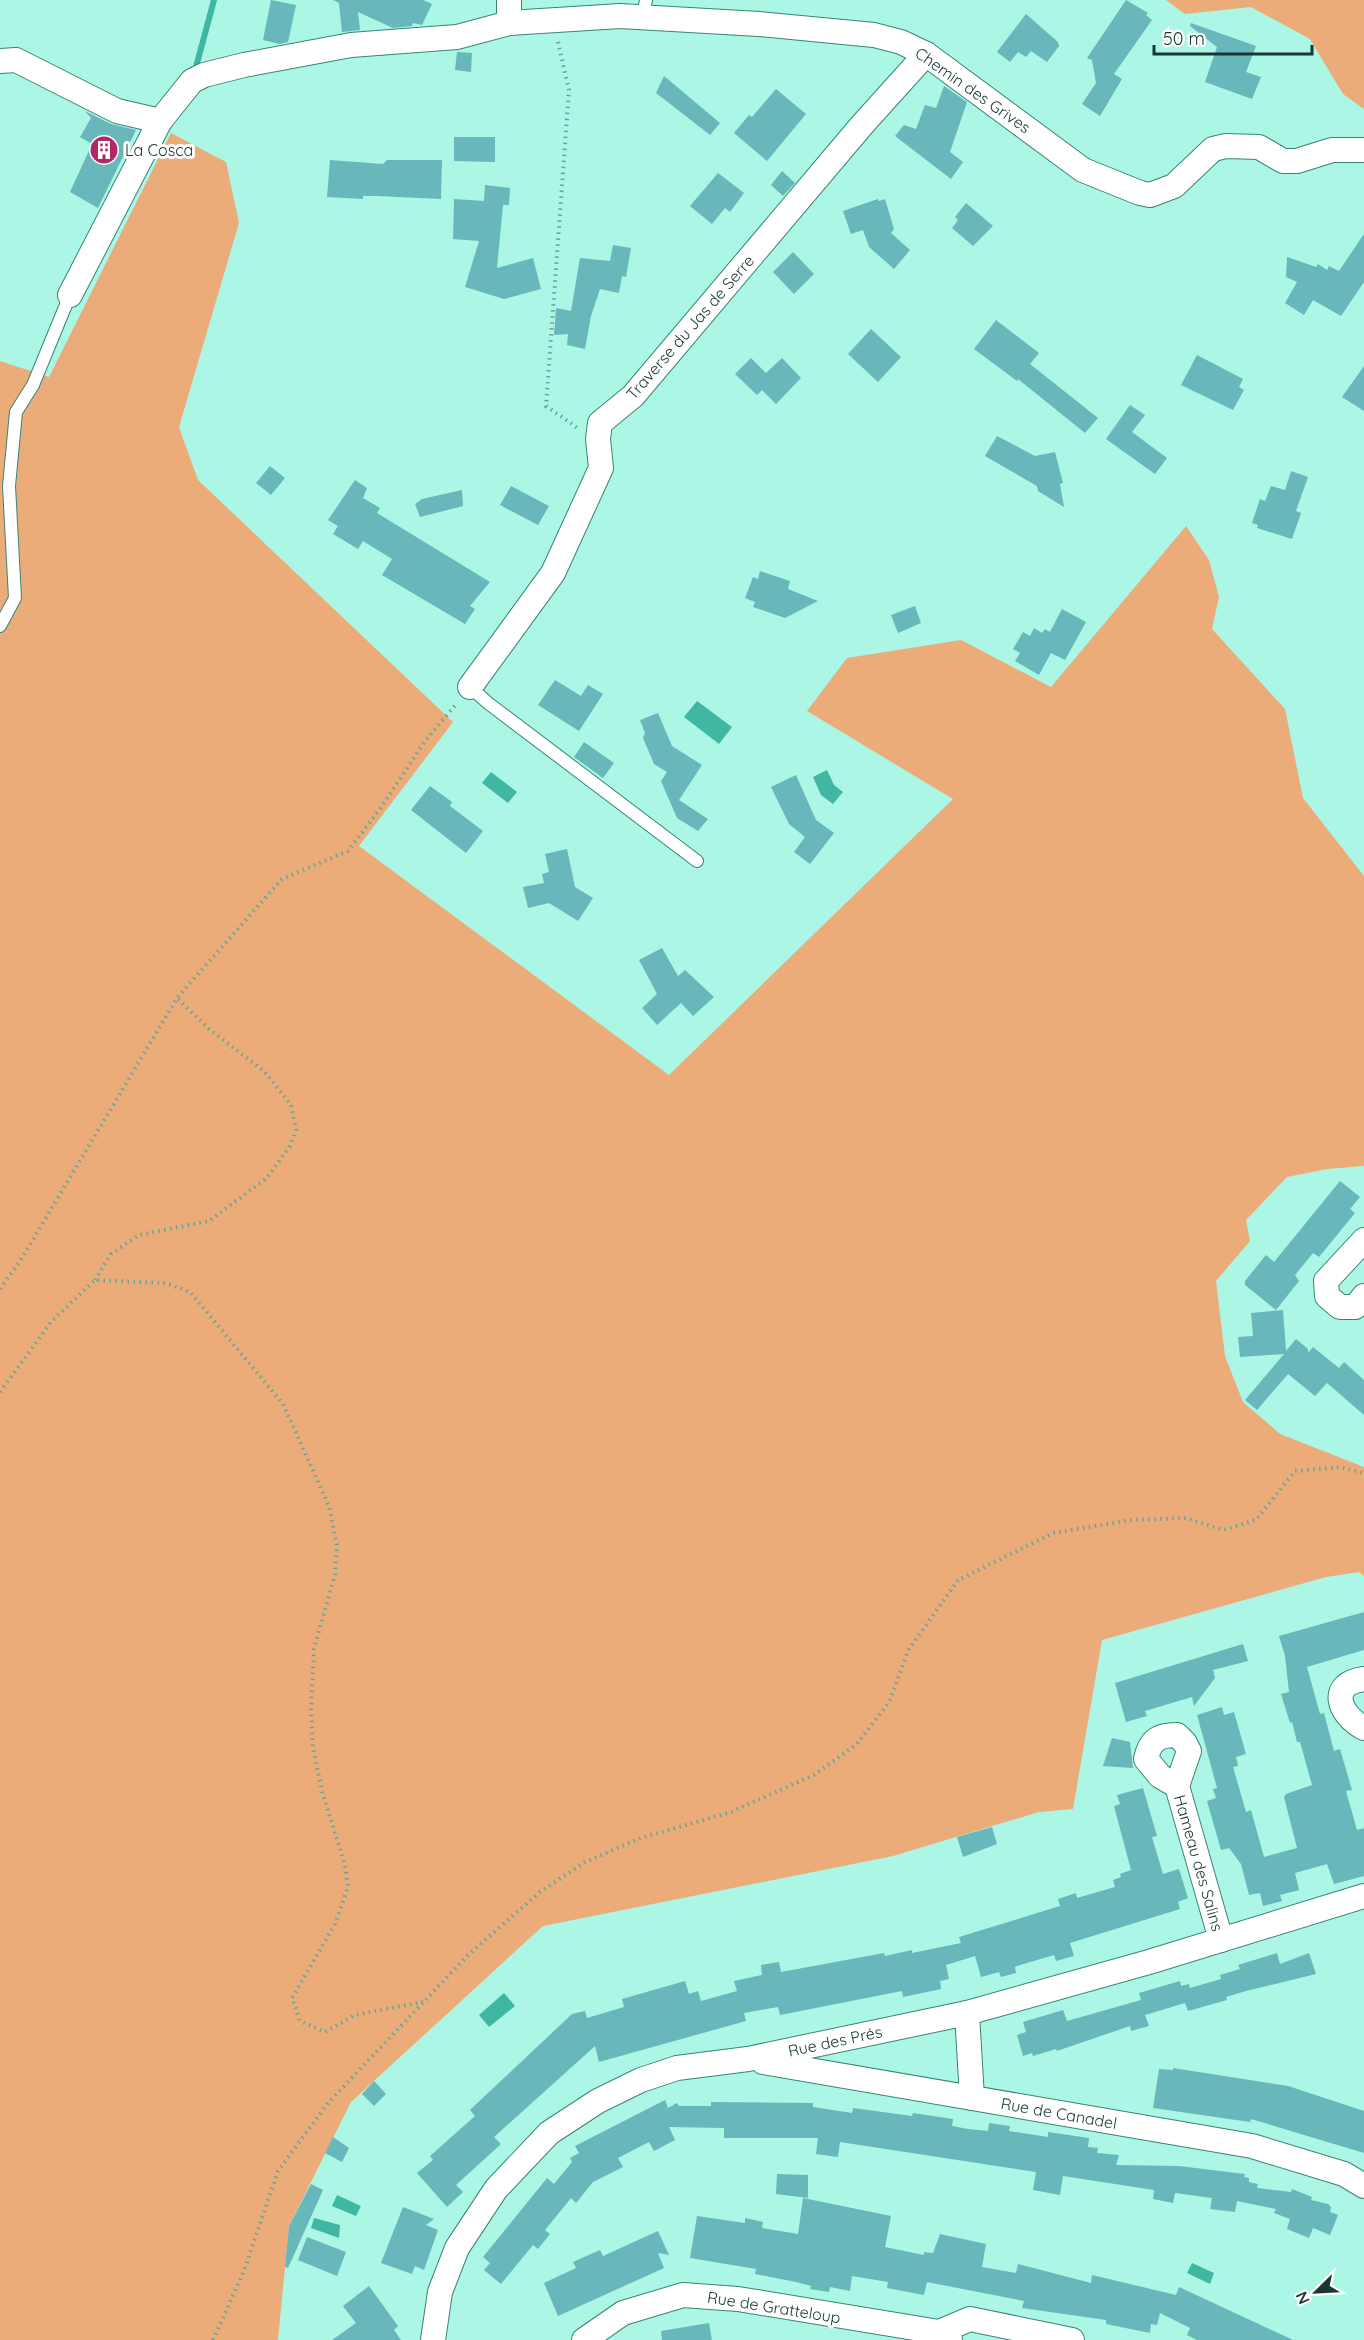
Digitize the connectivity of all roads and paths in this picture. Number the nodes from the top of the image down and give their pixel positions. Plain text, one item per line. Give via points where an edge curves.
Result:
1 (644, 8) edge
2 (516, 15) edge
3 (926, 54) junction
4 (0, 61) edge
5 (160, 121) junction
6 (1364, 150) edge
7 (70, 295) joint
8 (598, 439) junction
9 (0, 626) edge
10 (470, 687) junction
11 (697, 861) dead end
12 (177, 998) junction
13 (1364, 1240) edge
14 (95, 1280) junction
15 (0, 1289) edge
16 (1364, 1296) edge
17 (0, 1392) edge
18 (1364, 1473) edge
19 (1364, 1679) edge
20 (1364, 1728) edge
21 (1177, 1786) dead end
22 (1364, 1896) edge
23 (1221, 1940) junction
24 (424, 2002) junction
25 (967, 2013) junction
26 (748, 2059) junction
27 (972, 2098) junction
28 (1364, 2186) edge
29 (944, 2336) edge
30 (213, 2340) edge
31 (433, 2340) edge
32 (584, 2340) edge
33 (1072, 2340) edge

1 - 2 street, Chemin des Grives
1 - 3 street, Chemin des Grives via 874,34
2 - 5 street, Chemin des Grives via 457,37 351,45 204,75 192,81
2 - 8 path via 558,41 569,90 546,406
3 - 6 street, Chemin des Grives via 1083,170 1140,193 1150,195 1174,186 1213,149 1226,146 1259,147 1283,161 1297,161 1332,150
3 - 8 street, Traverse du Jas de Serre via 633,396 600,423
4 - 5 street via 16,60 117,111
5 - 7 street, Chemin des Grives
7 - 9 lane via 33,385 16,412 9,486 15,598
8 - 10 street via 601,468 553,573
10 - 11 lane
10 - 12 path via 425,741 348,851 282,879
12 - 14 path via 265,1072 291,1105 296,1130 290,1146 267,1178 209,1221 139,1235 111,1254
12 - 15 path
13 - 16 street via 1326,1281 1327,1296 1340,1307 1355,1307
14 - 17 path via 51,1322
14 - 24 path via 166,1283 190,1292 283,1404 329,1506 337,1545 335,1574 314,1649 311,1710 313,1748 348,1887 335,1924 292,1998 300,2021 325,2032 356,2015
18 - 24 path via 1340,1467 1295,1471 1256,1520 1223,1530 1186,1518 1132,1520 1053,1533 958,1580 909,1649 889,1702 857,1744 814,1775 731,1812 641,1838 585,1862 531,1900 469,1954
19 - 20 street via 1344,1687 1340,1698 1342,1710
21 - 23 street, Hameau des Salins
22 - 23 street, Rue des Prés
23 - 25 street, Rue des Prés
24 - 30 path via 328,2103 278,2171 244,2271
25 - 26 street, Rue des Prés
25 - 27 street
26 - 27 street, Rue de Canadel
26 - 31 street, Rue des Prés via 677,2068 641,2080 598,2101 549,2133 496,2189 457,2248 440,2292
27 - 28 street, Rue de Canadel via 1252,2146 1344,2174
29 - 32 street, Rue de Gratteloup via 738,2299 683,2295 623,2313
29 - 33 street, Rue de Gratteloup via 970,2319

